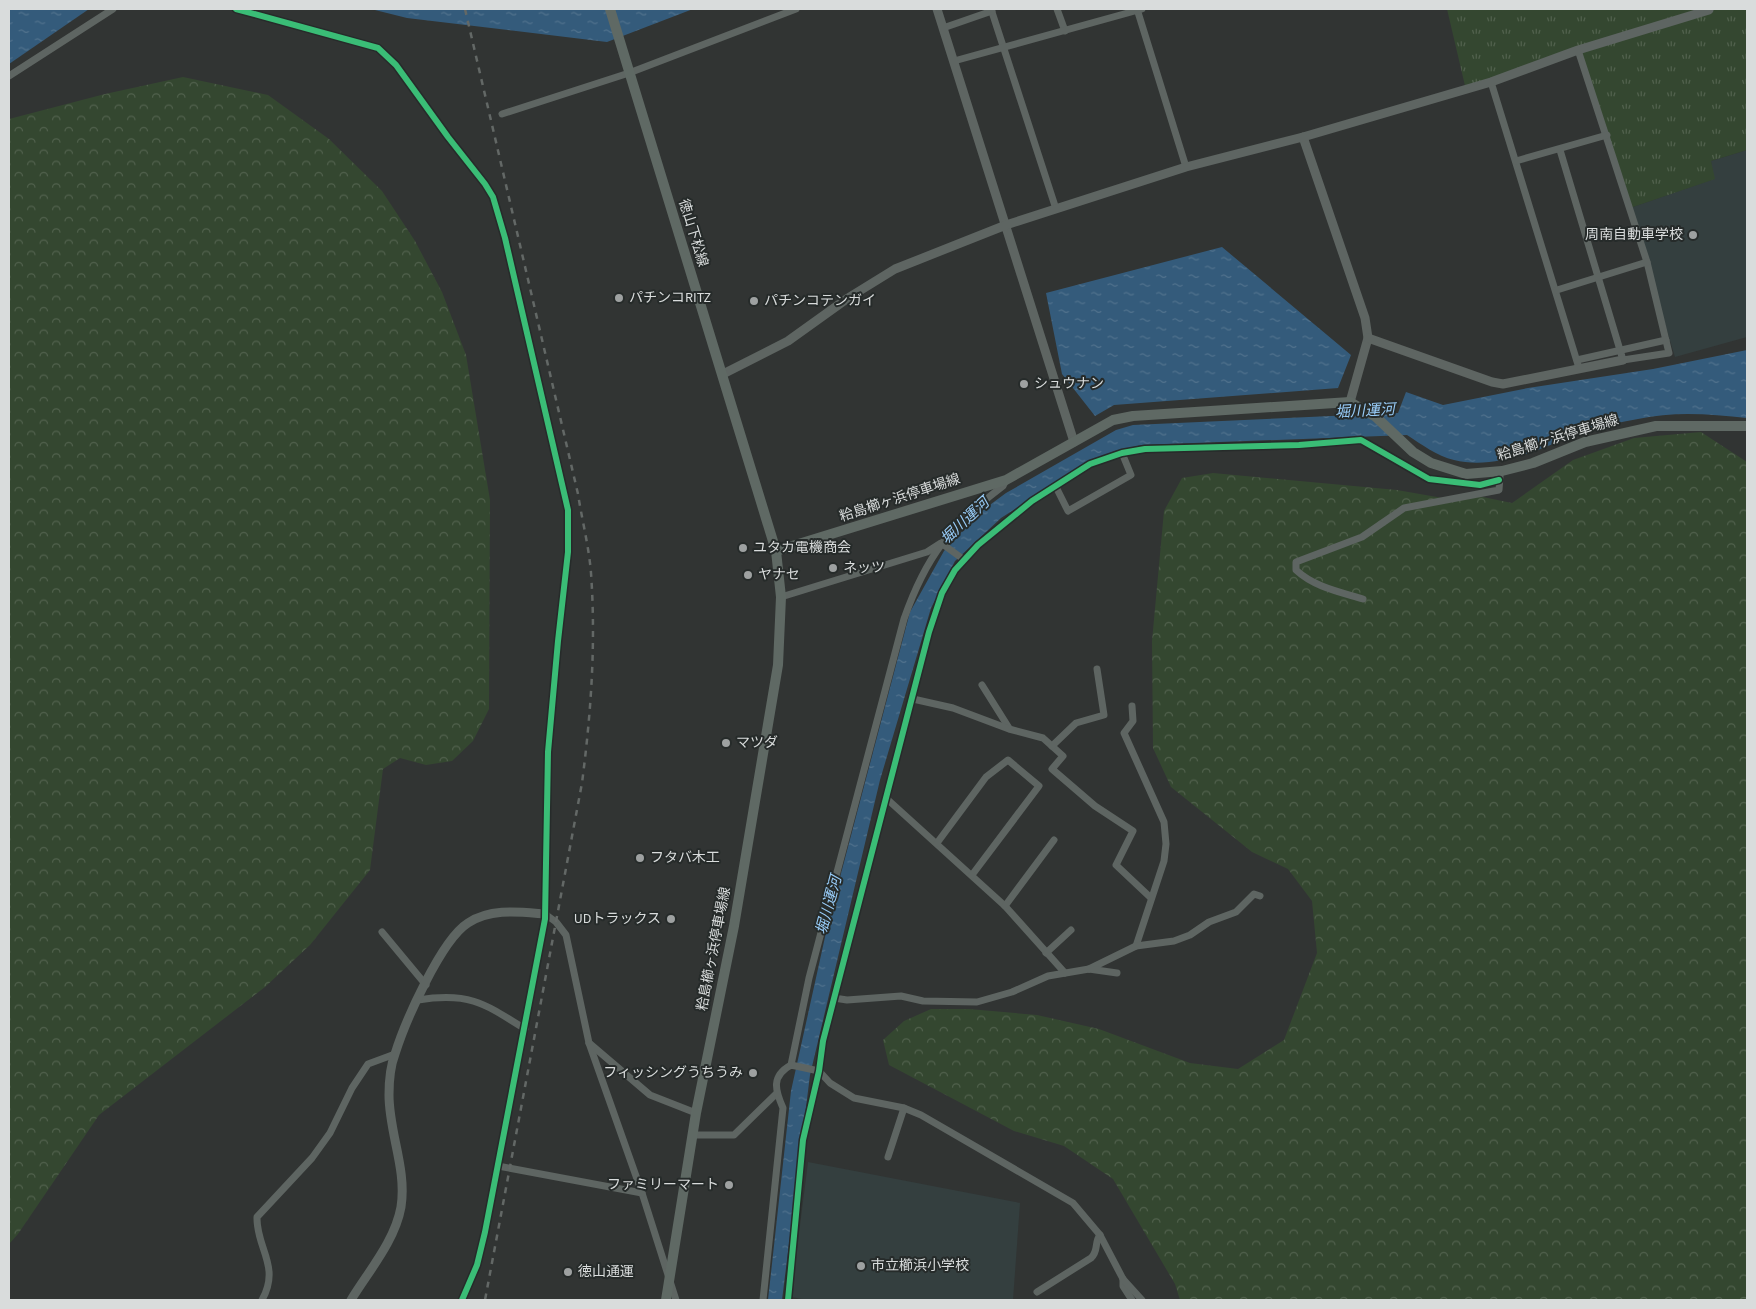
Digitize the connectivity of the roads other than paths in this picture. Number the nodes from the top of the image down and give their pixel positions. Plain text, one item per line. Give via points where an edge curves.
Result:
1 (113, 9) edge
2 (236, 9) edge
3 (610, 9) edge
4 (796, 9) edge
5 (937, 9) edge
6 (1057, 9) edge
7 (1139, 9) edge
8 (1711, 9) edge
9 (992, 10) edge
10 (943, 28) junction
11 (1064, 30) junction
12 (1003, 48) junction
13 (1578, 50) junction
14 (954, 61) junction
15 (629, 73) junction
16 (9, 76) edge
17 (1491, 82) junction
18 (502, 114) dead end
19 (1607, 135) junction
20 (1303, 137) junction
21 (1560, 150) junction
22 (1516, 162) junction
23 (1186, 167) junction
24 (1056, 209) junction
25 (1006, 225) junction
26 (1647, 262) junction
27 (1599, 277) junction
28 (1557, 290) junction
29 (1368, 338) junction
30 (1666, 340) junction
31 (1620, 351) junction
32 (1623, 360) junction
33 (1578, 364) junction
34 (723, 374) junction
35 (1355, 404) junction
36 (1747, 426) edge
37 (1074, 442) junction
38 (1122, 453) junction
39 (1500, 476) junction
40 (1006, 480) junction
41 (1056, 487) junction
42 (943, 544) junction
43 (776, 551) junction
44 (962, 558) junction
45 (781, 597) junction
46 (1363, 599) dead end
47 (1097, 669) dead end
48 (982, 685) dead end
49 (913, 698) junction
50 (1132, 706) dead end
51 (1009, 729) junction
52 (1052, 746) junction
53 (887, 799) junction
54 (1054, 840) dead end
55 (937, 843) junction
56 (972, 875) junction
57 (1260, 896) dead end
58 (1152, 898) junction
59 (1005, 906) junction
60 (545, 914) junction
61 (1071, 930) dead end
62 (382, 932) dead end
63 (1136, 946) junction
64 (1046, 953) junction
65 (1089, 969) junction
66 (1117, 972) dead end
67 (1065, 973) junction
68 (426, 985) junction
69 (834, 998) junction
70 (418, 1000) junction
71 (525, 1029) junction
72 (588, 1043) junction
73 (395, 1054) junction
74 (793, 1065) junction
75 (817, 1070) junction
76 (776, 1094) junction
77 (904, 1108) junction
78 (696, 1113) junction
79 (692, 1135) junction
80 (888, 1157) dead end
81 (498, 1166) junction
82 (642, 1193) junction
83 (1100, 1234) junction
84 (1123, 1279) junction
85 (669, 1282) junction
86 (1037, 1292) dead end
87 (262, 1300) edge
88 (351, 1300) edge
89 (462, 1300) edge
90 (666, 1300) edge
91 (676, 1300) edge
92 (763, 1300) edge
93 (788, 1300) edge
94 (1132, 1300) edge
95 (1142, 1300) edge

1 - 16 street
2 - 60 street via 378,48 396,65 485,184 498,214 568,510 568,552 548,752
3 - 15 main road, 徳山下松線
4 - 15 street
5 - 10 street
6 - 11 street
7 - 11 street
7 - 23 street
8 - 13 street
9 - 10 street
9 - 12 street
10 - 14 street
11 - 12 street
12 - 14 street
12 - 24 street
13 - 17 street
13 - 19 street
14 - 25 street
15 - 18 street
15 - 34 main road, 徳山下松線
17 - 20 street
17 - 22 street
19 - 21 street
19 - 26 street
20 - 23 street
20 - 29 street via 1365,318
21 - 22 street
21 - 27 street
22 - 28 street
23 - 24 street
24 - 25 street
25 - 34 street via 895,269 788,341
25 - 37 street
26 - 27 street
26 - 30 street
27 - 28 street
27 - 31 street
28 - 33 street
29 - 33 street via 1503,384
29 - 35 street
30 - 31 street
30 - 32 street via 1669,353
31 - 32 street
31 - 33 street
32 - 33 street
34 - 43 main road, 徳山下松線
35 - 37 main road, 粭島櫛ヶ浜停車場線 via 1133,416 1113,420
35 - 39 main road, 粭島櫛ヶ浜停車場線 via 1419,456 1466,474
36 - 39 main road, 粭島櫛ヶ浜停車場線 via 1656,426 1585,442
37 - 40 main road, 粭島櫛ヶ浜停車場線
38 - 39 street via 1146,449 1361,440 1429,479 1480,485
38 - 41 street via 1090,464
38 - 41 street via 1131,475 1068,511
39 - 46 street via 1499,490 1404,508 1362,537 1296,562 1296,570 1320,586
40 - 42 street via 963,519
40 - 43 main road, 粭島櫛ヶ浜停車場線
41 - 44 street via 1004,522
42 - 44 street
42 - 45 street via 928,552
42 - 74 street via 920,580 904,619 809,978
43 - 45 main road, 粭島櫛ヶ浜停車場線
44 - 49 street via 942,592
45 - 78 main road, 粭島櫛ヶ浜停車場線 via 778,665 734,926
47 - 52 street via 1104,714 1076,723
48 - 51 street
49 - 51 street via 953,708
49 - 53 street
50 - 58 street via 1133,721 1124,733 1164,822 1164,861
51 - 52 street via 1043,738
52 - 58 street via 1063,756 1052,769 1095,806 1133,831 1116,865
53 - 55 street
53 - 69 street
54 - 59 street
55 - 56 street
55 - 56 street via 986,777 1008,760 1038,786
56 - 59 street
57 - 63 street via 1254,894 1236,912 1209,922 1190,935 1174,941
58 - 63 street
59 - 64 street
60 - 68 street via 510,912 485,915 468,922 455,933 441,953
60 - 71 street
60 - 72 street via 566,935
61 - 64 street
62 - 68 street
63 - 65 street
64 - 67 street
65 - 66 street
65 - 67 street
67 - 69 street via 1039,978 1012,992 977,1002 923,1002 901,996
68 - 70 street
69 - 75 street
70 - 71 street via 464,998 497,1011
70 - 73 street
71 - 81 street
72 - 78 street via 650,1095
72 - 82 street
73 - 87 street via 368,1064 330,1133 312,1158 257,1217 269,1264 267,1289
73 - 88 street via 389,1096 400,1162 401,1207 384,1248
74 - 75 street
74 - 76 street via 780,1073 776,1080
75 - 77 street via 830,1083 854,1098
75 - 93 street via 803,1140
76 - 79 street via 730,1137
76 - 92 street via 783,1108
77 - 80 street
77 - 83 street via 1073,1203
78 - 79 main road, 粭島櫛ヶ浜停車場線
79 - 85 main road, 粭島櫛ヶ浜停車場線
81 - 82 street
81 - 89 street via 477,1265
82 - 85 street
83 - 84 street
83 - 86 street via 1091,1258
84 - 94 street via 1123,1286
84 - 95 street
85 - 90 main road, 粭島櫛ヶ浜停車場線
85 - 91 street

